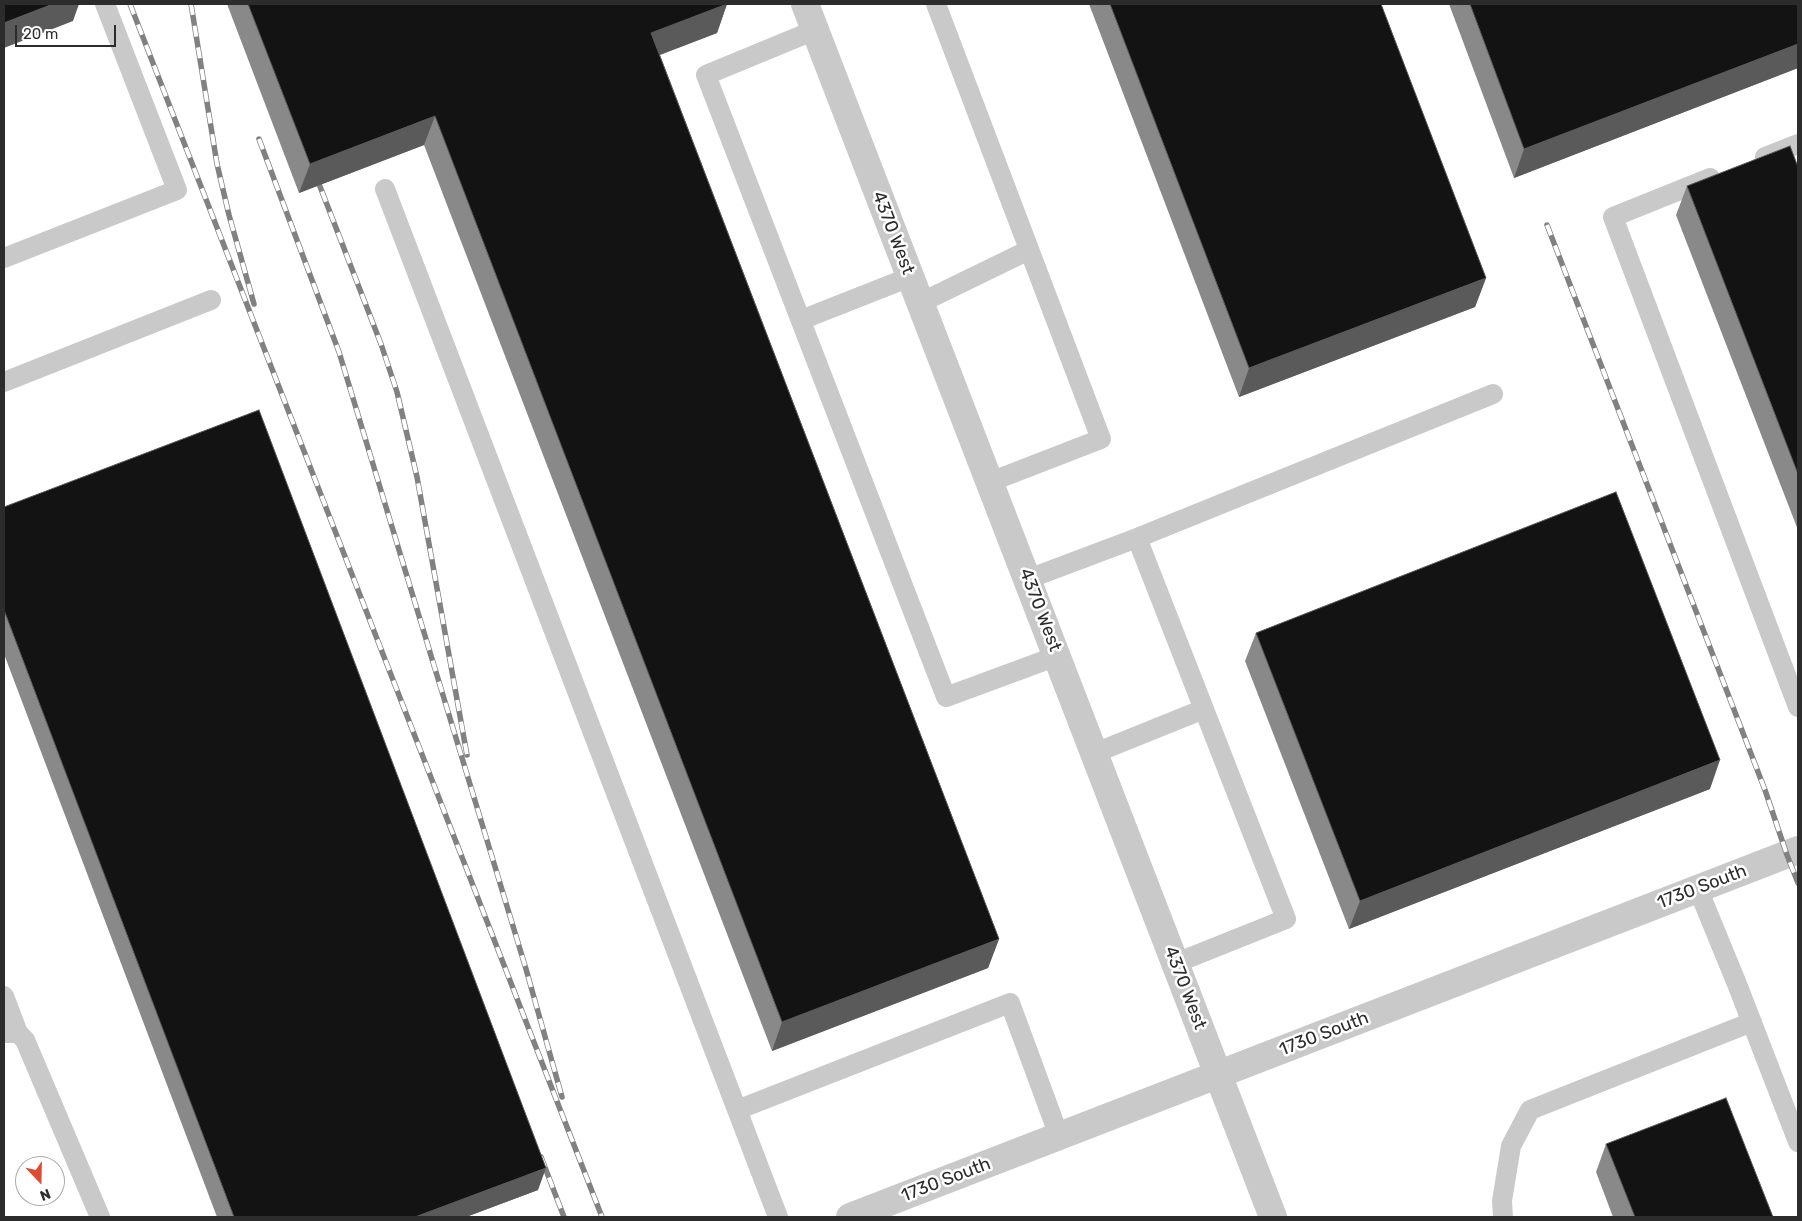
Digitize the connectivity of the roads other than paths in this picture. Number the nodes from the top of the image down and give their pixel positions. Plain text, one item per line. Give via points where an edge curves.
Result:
1 (105, 4) edge
2 (805, 4) edge
3 (936, 4) edge
4 (815, 30) junction
5 (1798, 144) edge
6 (1752, 162) edge
7 (1724, 173) edge
8 (385, 189) dead end
9 (1029, 250) junction
10 (4, 258) edge
11 (910, 278) junction
12 (211, 300) dead end
13 (920, 303) junction
14 (801, 320) junction
15 (4, 382) edge
16 (1493, 394) dead end
17 (990, 482) junction
18 (1136, 538) junction
19 (1028, 580) junction
20 (1057, 656) junction
21 (1798, 707) edge
22 (1204, 709) junction
23 (1095, 753) junction
24 (1798, 850) edge
25 (1698, 889) junction
26 (1176, 963) junction
27 (4, 996) edge
28 (1752, 1022) junction
29 (11, 1033) edge
30 (1219, 1075) junction
31 (737, 1110) junction
32 (1059, 1136) junction
33 (1798, 1142) edge
34 (100, 1217) edge
35 (778, 1217) edge
36 (850, 1217) edge
37 (1273, 1217) edge
38 (1503, 1217) edge

1 - 10 lane via 177,190
2 - 4 street, 4370 West
3 - 9 lane
4 - 11 street, 4370 West
4 - 14 lane via 706,75
5 - 6 lane
7 - 21 lane via 1612,216
8 - 31 lane
9 - 13 lane
9 - 17 lane via 1102,439
11 - 13 street, 4370 West
11 - 14 lane
12 - 15 lane
13 - 17 street, 4370 West
14 - 20 lane via 946,697
16 - 18 lane
17 - 19 street, 4370 West
18 - 19 lane
18 - 22 lane
19 - 20 street, 4370 West
20 - 23 street, 4370 West
22 - 23 lane
22 - 26 lane via 1286,919
23 - 26 street, 4370 West
24 - 25 street, 1730 South
25 - 28 lane
25 - 30 street, 1730 South
26 - 30 street, 4370 West
27 - 29 lane
28 - 33 lane
28 - 38 lane via 1530,1110 1511,1146 1502,1201
29 - 34 lane via 25,1040
30 - 32 street, 1730 South
30 - 37 street, 4370 West
31 - 32 lane via 1010,1003
31 - 35 lane
32 - 36 street, 1730 South

